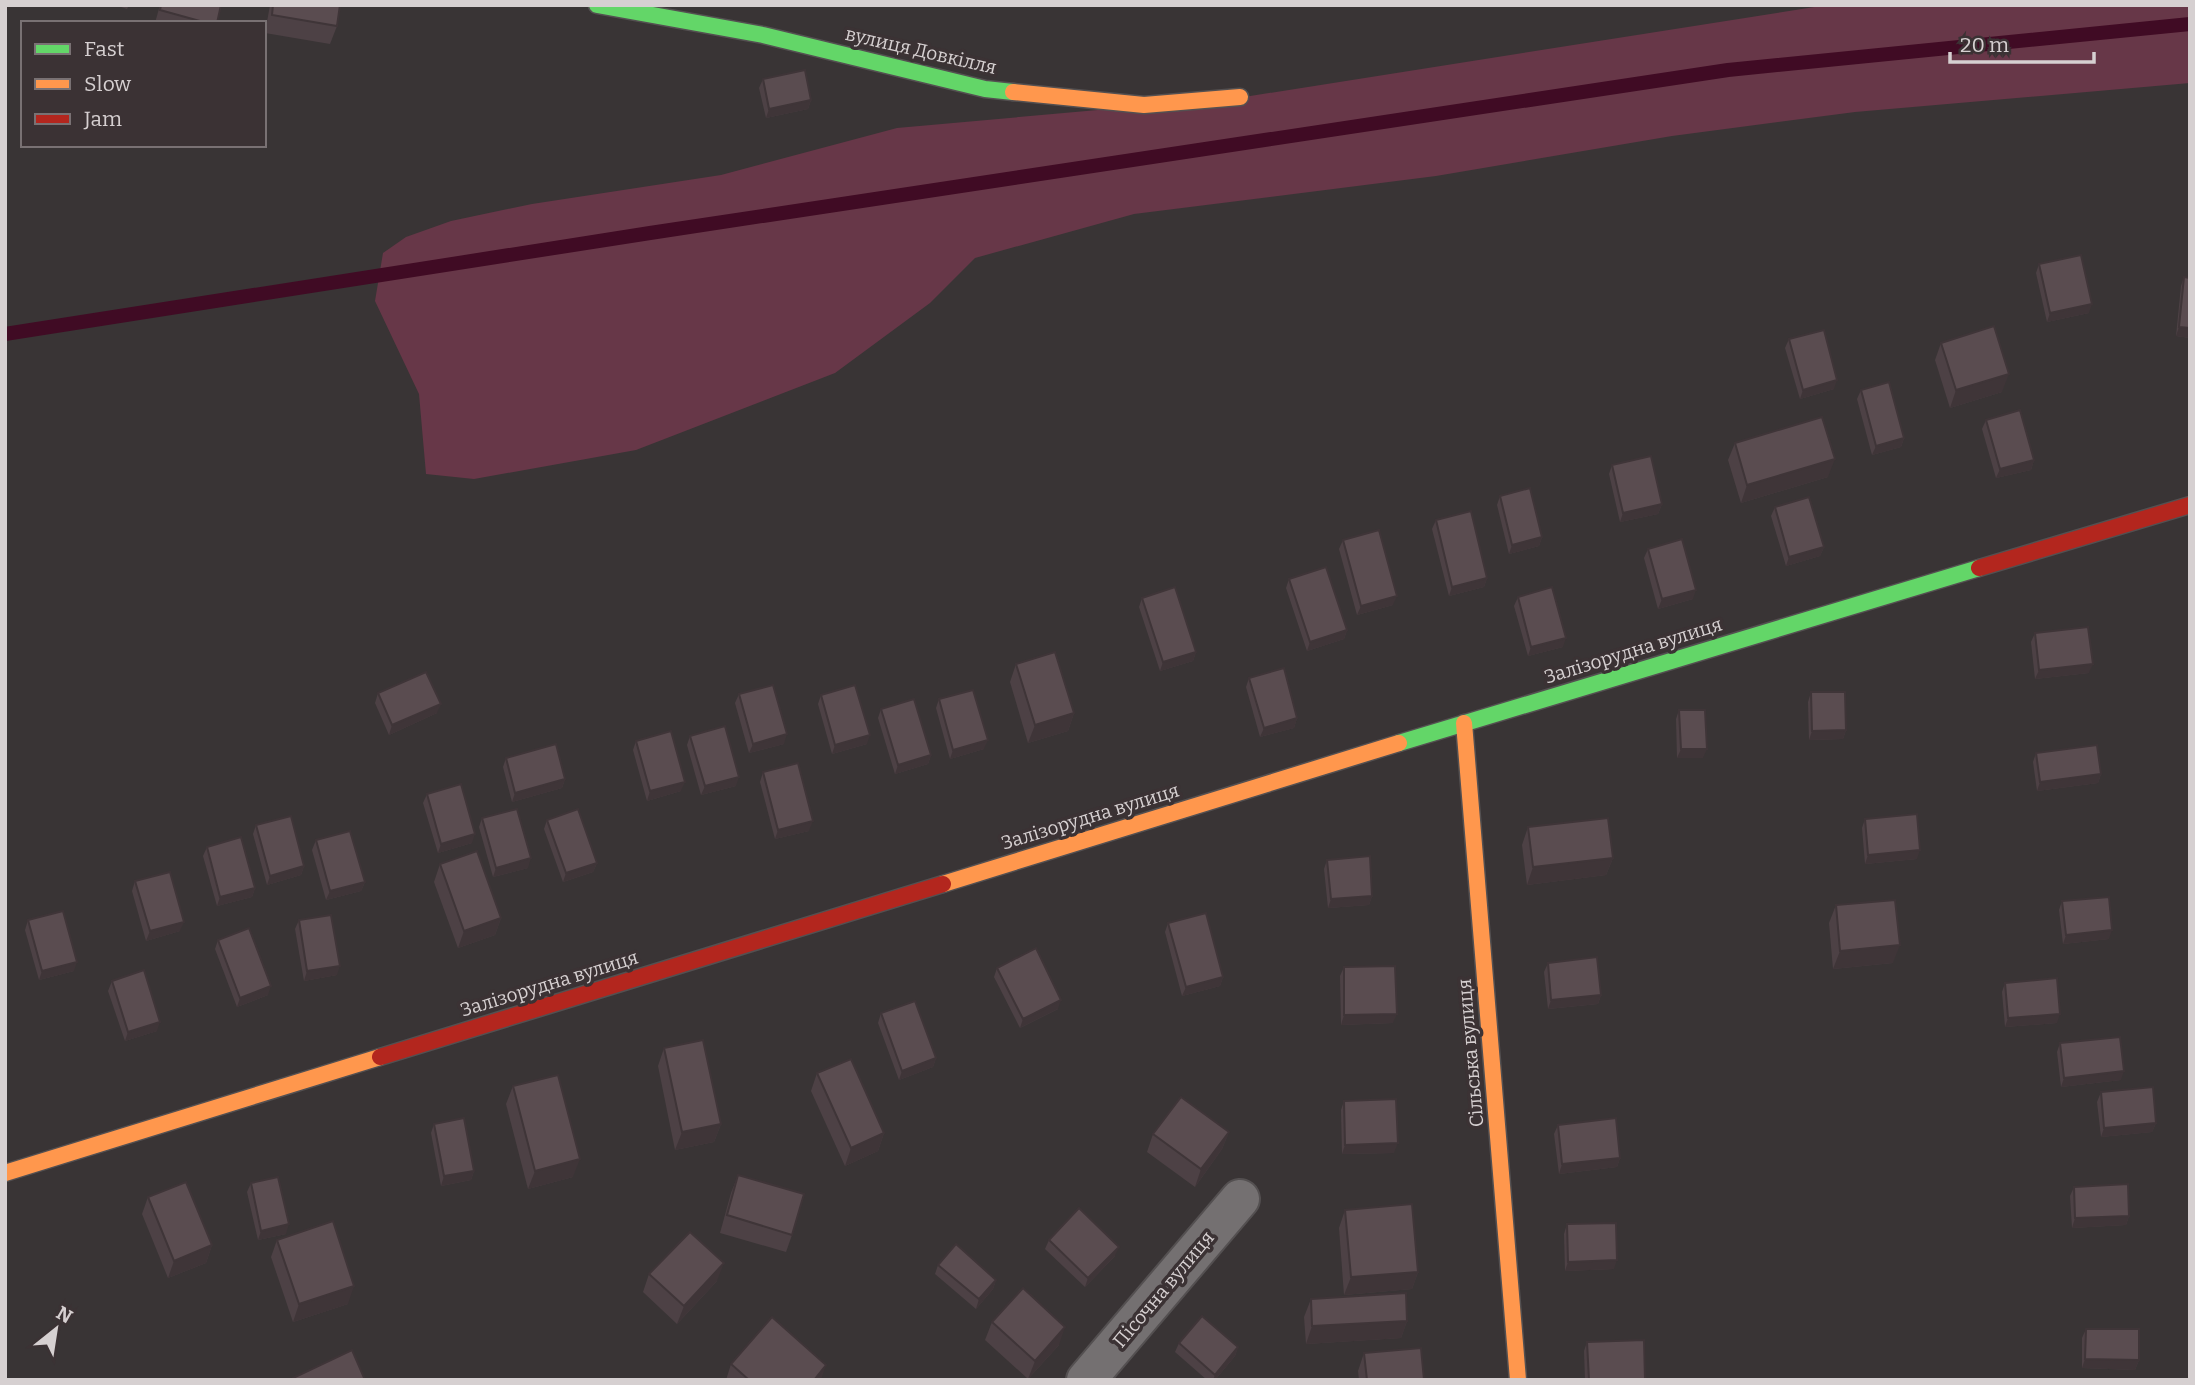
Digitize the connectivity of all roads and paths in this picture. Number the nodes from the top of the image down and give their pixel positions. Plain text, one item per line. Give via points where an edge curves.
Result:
1 (597, 5) edge
2 (1240, 97) dead end
3 (2190, 505) edge
4 (1464, 723) junction
5 (5, 1173) edge
6 (1240, 1199) dead end
7 (1086, 1380) edge
8 (1518, 1380) edge

1 - 2 street, вулиця Довкілля via 763,35 985,89 1144,105
3 - 4 street, Залізорудна вулиця
4 - 5 street, Залізорудна вулиця
4 - 8 street, Сільська вулиця
6 - 7 street, Пісочна вулиця

